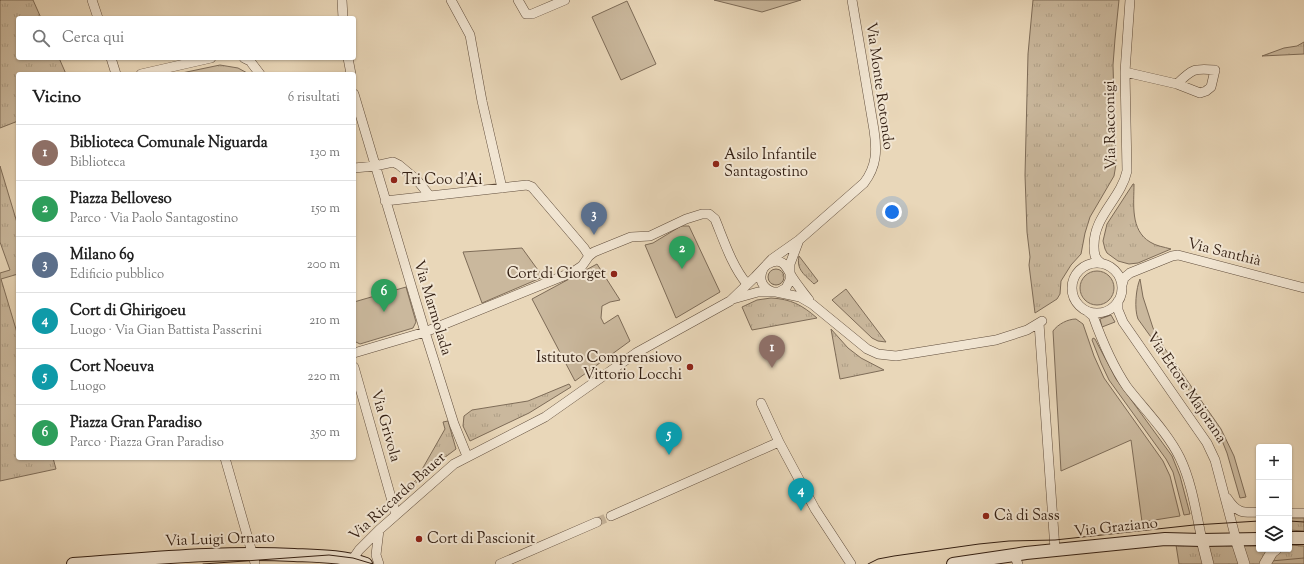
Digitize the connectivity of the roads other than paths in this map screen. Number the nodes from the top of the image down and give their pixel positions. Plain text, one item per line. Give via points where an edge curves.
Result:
1 (92, 0) edge
2 (342, 0) edge
3 (451, 0) edge
4 (518, 0) edge
5 (566, 0) edge
6 (852, 0) edge
7 (1130, 0) edge
8 (97, 16) edge
9 (343, 16) edge
10 (112, 60) edge
11 (202, 60) edge
12 (248, 60) edge
13 (348, 60) edge
14 (115, 72) edge
15 (150, 72) edge
16 (258, 72) edge
17 (351, 72) edge
18 (1124, 72) junction
19 (1177, 84) dead end
20 (356, 101) edge
21 (375, 166) junction
22 (356, 168) edge
23 (502, 188) junction
24 (430, 195) junction
25 (385, 201) junction
26 (799, 240) junction
27 (589, 256) junction
28 (1101, 263) junction
29 (765, 266) junction
30 (790, 273) junction
31 (747, 284) junction
32 (1122, 285) junction
33 (1304, 288) edge
34 (775, 292) junction
35 (733, 299) junction
36 (1118, 301) junction
37 (812, 304) junction
38 (1087, 311) junction
39 (425, 332) junction
40 (356, 352) edge
41 (356, 374) edge
42 (761, 402) dead end
43 (779, 442) junction
44 (467, 456) junction
45 (227, 460) edge
46 (1224, 494) junction
47 (1256, 512) edge
48 (1292, 513) edge
49 (1304, 513) edge
50 (396, 515) junction
51 (611, 516) tunnel mouth
52 (597, 522) tunnel mouth
53 (379, 530) junction
54 (1256, 538) edge
55 (1236, 539) junction
56 (1202, 540) junction
57 (1055, 549) junction
58 (1272, 552) edge
59 (254, 558) junction
60 (1016, 560) edge
61 (350, 562) edge
62 (73, 564) edge
63 (366, 564) edge
64 (378, 564) edge
65 (500, 564) edge
66 (851, 564) edge
67 (953, 564) edge
68 (1208, 564) edge
69 (1244, 564) edge
70 (1265, 564) edge

1 - 8 street
2 - 9 street
3 - 23 street via 470,35
4 - 5 street via 526,14
6 - 26 street, Via Monte Rotondo via 875,137 876,159 864,183
7 - 18 street, Via Racconigi
10 - 14 street
11 - 15 street
12 - 16 street
13 - 17 street
18 - 19 street, Via Racconigi
18 - 28 street, Via Racconigi via 1127,171 1096,229 1094,251
20 - 21 street, Via Marmolada
21 - 22 street
21 - 24 street via 393,162 399,165
21 - 25 street, Via Marmolada
23 - 24 street
23 - 27 street via 527,185 532,187
24 - 25 street
25 - 39 street, Via Marmolada
26 - 29 street, Via Monte Rotondo
26 - 30 street, Via Monte Rotondo via 790,264
27 - 31 street via 631,237 650,236 706,214 715,219 736,268
27 - 39 street via 574,272
28 - 32 street via 1115,270
28 - 38 street via 1087,265 1076,274 1073,281 1072,288 1076,301
29 - 30 street via 772,262 780,262 787,266
29 - 31 street, Via Monte Rotondo
29 - 34 street via 760,276 762,283
30 - 34 street, Via Monte Rotondo via 788,286
30 - 37 street
31 - 35 street, Via Monte Rotondo
32 - 33 street, Via Santhià via 1124,278 1130,273 1178,255
32 - 36 street
34 - 35 street via 758,292
34 - 37 street via 800,297
35 - 44 street, Via Riccardo Bauer via 636,353 545,417
36 - 38 street via 1105,312
36 - 46 street, Via Ettore Majorana via 1118,310 1123,322 1208,443
37 - 57 street via 867,349 888,356 996,340 1027,330 1041,322
38 - 56 street via 1093,316 1109,357 1127,386 1180,457 1190,486
39 - 40 street
39 - 44 street, Via Marmolada via 454,424
41 - 50 street, Via Grivola
42 - 43 street
43 - 51 street
43 - 66 street via 815,509
44 - 50 street, Via Riccardo Bauer via 454,464
45 - 59 street
46 - 47 street via 1231,505 1239,511
46 - 55 street, Via Ettore Majorana
48 - 49 street
50 - 53 street, Via Riccardo Bauer
52 - 65 street
53 - 61 street, Via Riccardo Bauer
53 - 64 street via 376,555
54 - 55 main road, Via Graziano
55 - 56 main road, Via Graziano
55 - 69 street, Via Ettore Majorana
56 - 57 main road, Via Graziano via 1165,539
56 - 68 street
57 - 60 main road, Via Graziano via 1026,552
58 - 70 street
59 - 61 main road, Via Luigi Ornato via 331,558
59 - 62 main road, Via Luigi Ornato via 196,555
60 - 67 main road, Via Graziano
61 - 63 main road, Via Luigi Ornato

